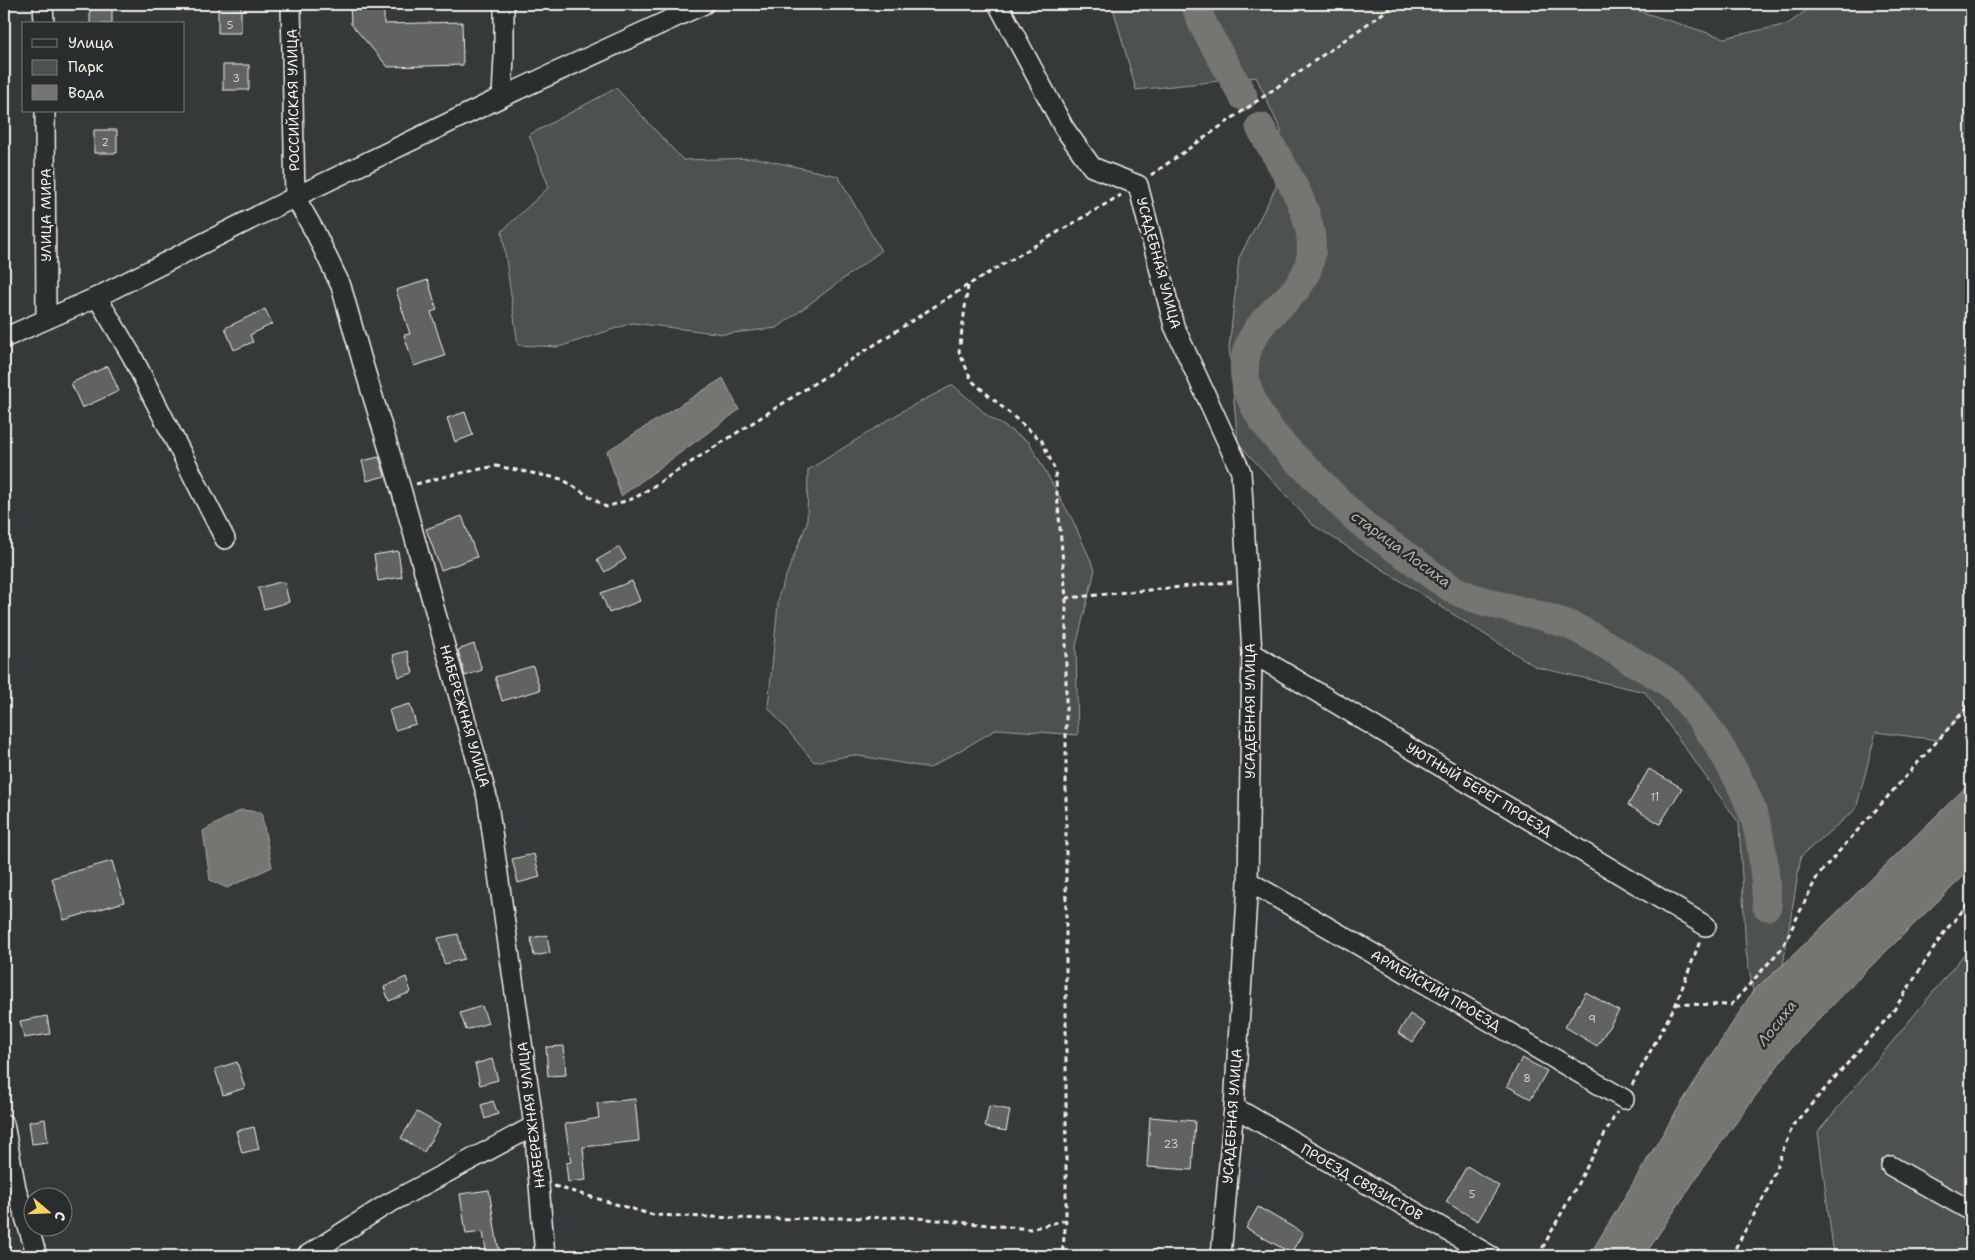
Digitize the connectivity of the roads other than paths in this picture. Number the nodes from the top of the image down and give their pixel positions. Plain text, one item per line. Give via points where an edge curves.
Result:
1 (43, 4) edge
2 (291, 4) edge
3 (504, 4) edge
4 (704, 4) edge
5 (998, 4) edge
6 (44, 22) edge
7 (502, 97) junction
8 (45, 112) edge
9 (295, 197) junction
10 (97, 297) junction
11 (46, 320) junction
12 (4, 338) edge
13 (225, 539) dead end
14 (1252, 652) junction
15 (1248, 881) junction
16 (1706, 926) dead end
17 (1624, 1099) dead end
18 (1234, 1107) junction
19 (4, 1124) edge
20 (534, 1126) junction
21 (1890, 1166) dead end
22 (1971, 1211) edge
23 (37, 1256) edge
24 (306, 1256) edge
25 (546, 1256) edge
26 (1221, 1256) edge
27 (1491, 1256) edge

1 - 6 street
2 - 9 street, РОССИЙСКАЯ УЛИЦА
3 - 7 street
4 - 7 street
5 - 14 street, УСАДЕБНАЯ УЛИЦА via 1064,128 1092,167 1138,185 1174,326 1241,472
7 - 9 street
8 - 11 street, УЛИЦА МИРА
9 - 10 street
9 - 20 street, НАБЕРЕЖНАЯ УЛИЦА via 341,286 402,489 487,797
10 - 11 street
10 - 13 street via 132,356
11 - 12 street
14 - 15 street, УСАДЕБНАЯ УЛИЦА
14 - 16 street, УЮТНЫЙ БЕРЕГ ПРОЕЗД
15 - 17 street, АРМЕЙСКИЙ ПРОЕЗД
15 - 18 street, УСАДЕБНАЯ УЛИЦА
18 - 26 street, УСАДЕБНАЯ УЛИЦА
18 - 27 street, ПРОЕЗД СВЯЗИСТОВ
19 - 23 street via 16,1188
20 - 24 street via 384,1206
20 - 25 street, НАБЕРЕЖНАЯ УЛИЦА
21 - 22 street

